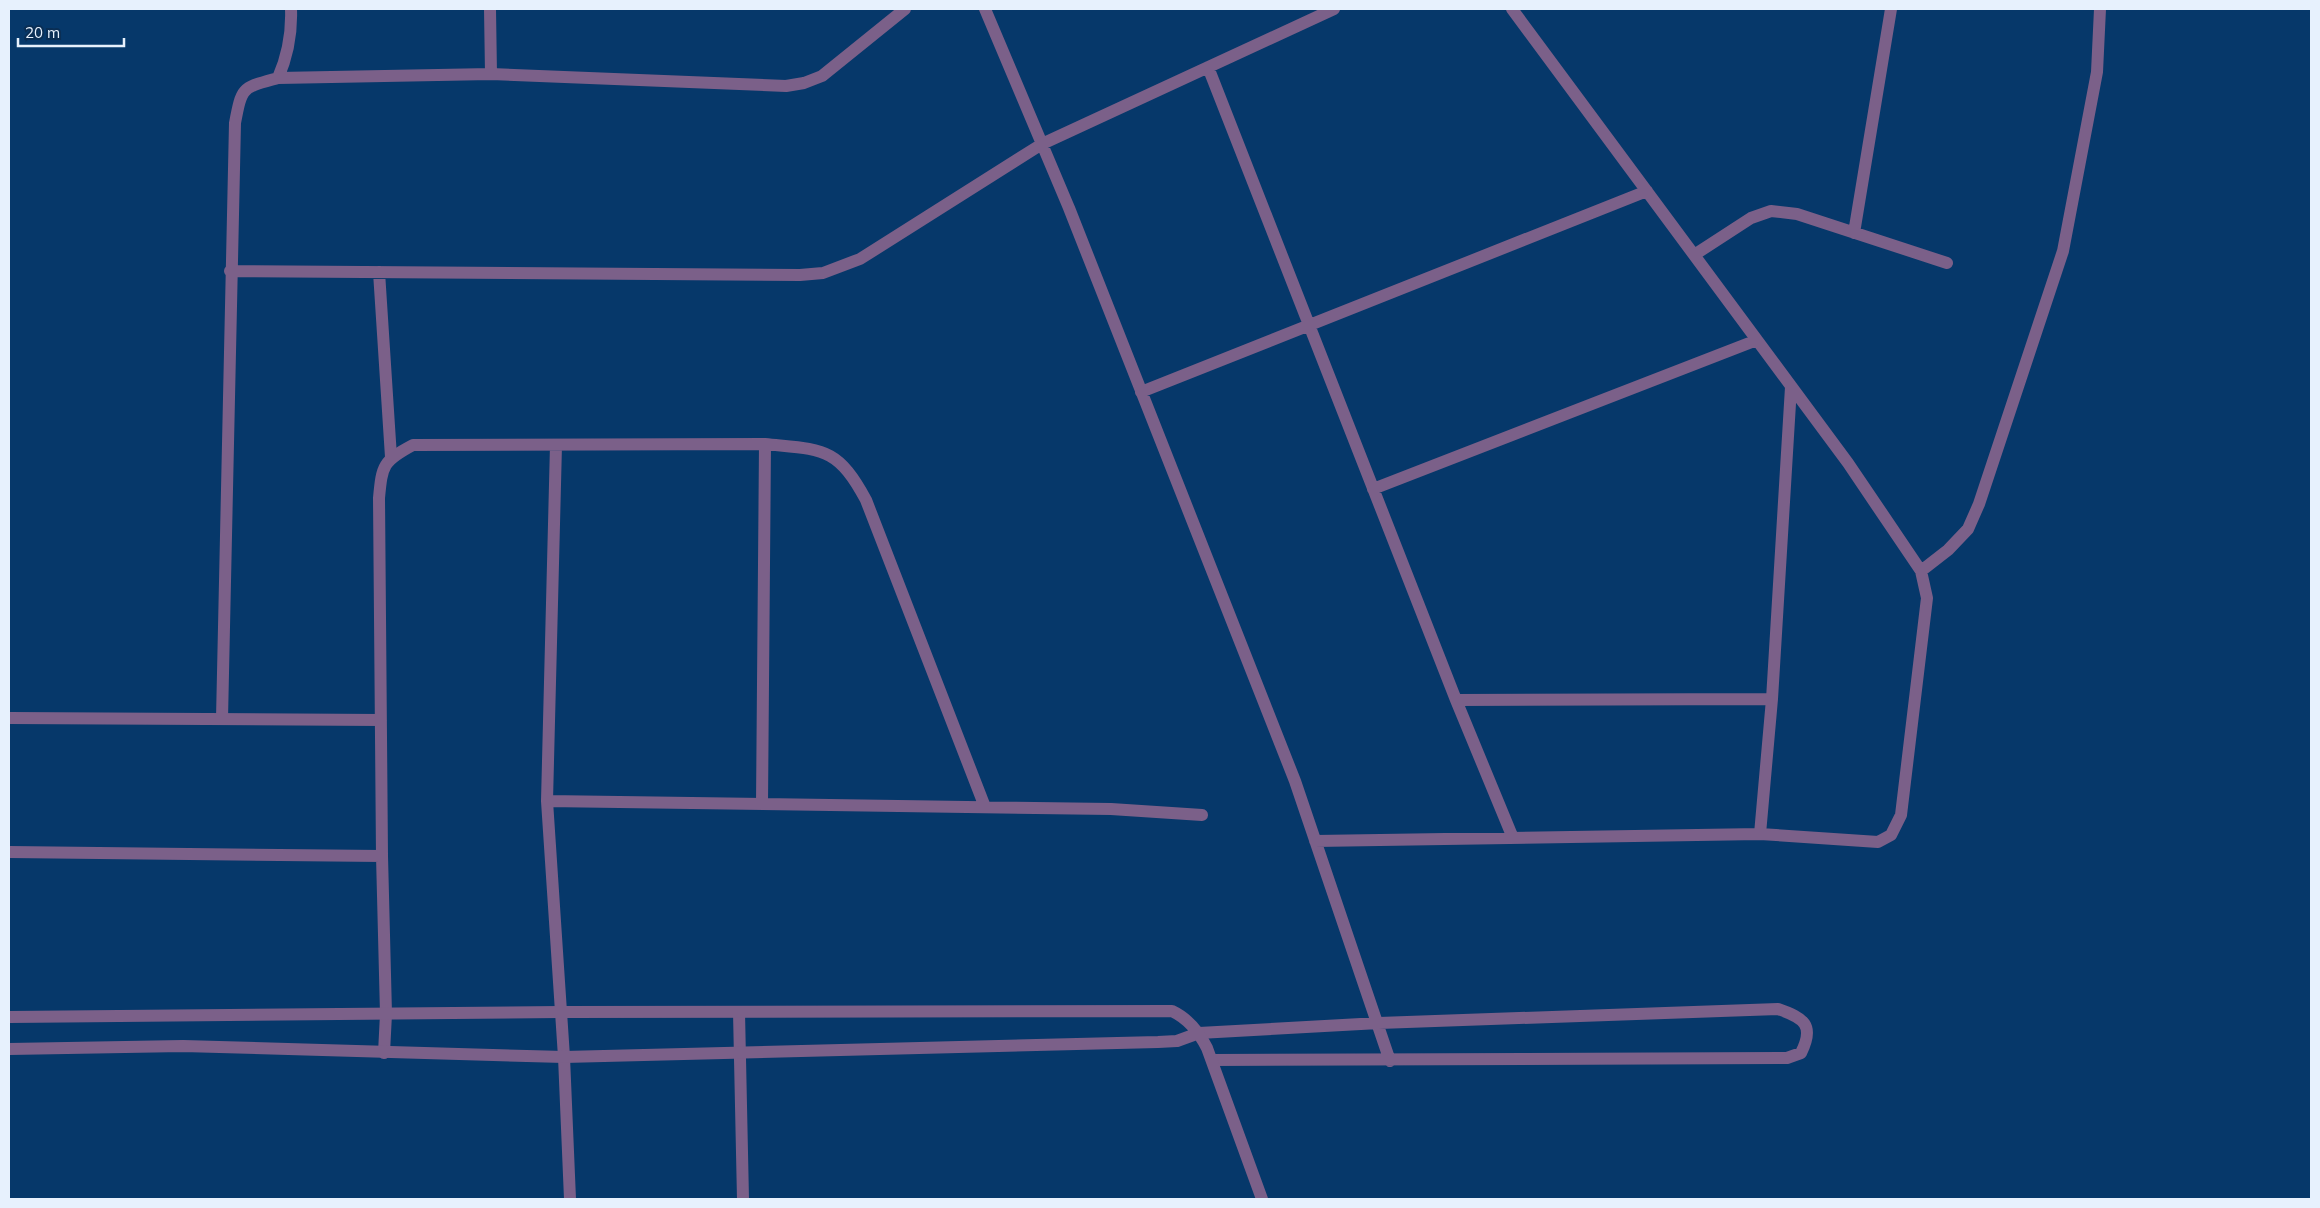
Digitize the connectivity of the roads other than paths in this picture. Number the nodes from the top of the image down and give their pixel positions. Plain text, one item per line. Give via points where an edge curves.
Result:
1 (291, 9) edge
2 (490, 9) edge
3 (905, 9) edge
4 (985, 9) edge
5 (1334, 9) edge
6 (1512, 9) edge
7 (1891, 9) edge
8 (2100, 9) edge
9 (1208, 66) junction
10 (491, 74) junction
11 (278, 78) junction
12 (1042, 144) junction
13 (1647, 191) junction
14 (1854, 233) junction
15 (1694, 255) junction
16 (1947, 263) dead end
17 (230, 271) junction
18 (379, 272) junction
19 (1309, 326) junction
20 (1756, 340) junction
21 (1791, 386) junction
22 (1141, 392) junction
23 (765, 444) junction
24 (556, 445) junction
25 (391, 457) junction
26 (1373, 489) junction
27 (1921, 571) junction
28 (1772, 699) junction
29 (1456, 700) junction
30 (9, 718) edge
31 (222, 719) junction
32 (381, 720) junction
33 (547, 801) junction
34 (762, 804) junction
35 (986, 807) junction
36 (1202, 815) dead end
37 (1760, 834) junction
38 (1513, 838) junction
39 (1315, 841) junction
40 (9, 852) edge
41 (382, 856) junction
42 (560, 1012) junction
43 (739, 1012) junction
44 (386, 1014) junction
45 (9, 1017) edge
46 (1379, 1023) junction
47 (1199, 1033) junction
48 (9, 1049) edge
49 (384, 1053) junction
50 (741, 1053) junction
51 (564, 1057) junction
52 (1212, 1060) junction
53 (1390, 1060) junction
54 (570, 1199) edge
55 (743, 1199) edge
56 (1262, 1199) edge

1 - 11 street via 292,31 287,59
2 - 10 street
3 - 10 street via 822,76 786,86
4 - 12 street
5 - 9 street
6 - 13 street
7 - 14 street
8 - 27 street via 2097,72 2064,251 1968,529
9 - 12 street
9 - 19 street
10 - 11 street
11 - 17 street via 248,86 240,97 235,124
12 - 18 street via 860,259 823,273
12 - 22 street
13 - 15 street
13 - 19 street
14 - 15 street via 1797,214 1772,211 1752,218
14 - 16 street
15 - 20 street
17 - 18 street
17 - 31 street
18 - 25 street
19 - 22 street
19 - 26 street
20 - 21 street
20 - 26 street
21 - 27 street
21 - 28 street
22 - 39 street via 1295,781
23 - 24 street
23 - 34 street
23 - 35 street via 815,449 835,458 853,476 866,500
24 - 25 street via 413,445
24 - 33 street
25 - 32 street via 381,473 379,498
26 - 29 street
27 - 37 street via 1927,598 1901,815 1891,835 1878,842
28 - 29 street
28 - 37 street
29 - 38 street
30 - 31 street
31 - 32 street
32 - 41 street
33 - 34 street
33 - 42 street
34 - 35 street
35 - 36 street via 1111,809
37 - 38 street
38 - 39 street
39 - 46 street
40 - 41 street
41 - 44 street
42 - 43 street
42 - 44 street
42 - 51 street
43 - 47 street via 1172,1011 1182,1015
43 - 50 street
44 - 45 street
44 - 49 street
46 - 47 street
46 - 53 street
46 - 53 street via 1778,1009 1799,1016 1807,1028 1808,1040 1801,1053 1787,1058
47 - 50 street via 1177,1041 1158,1042
47 - 52 street
48 - 49 street via 183,1046
49 - 51 street
50 - 51 street
50 - 55 street
51 - 54 street
52 - 53 street
52 - 56 street

